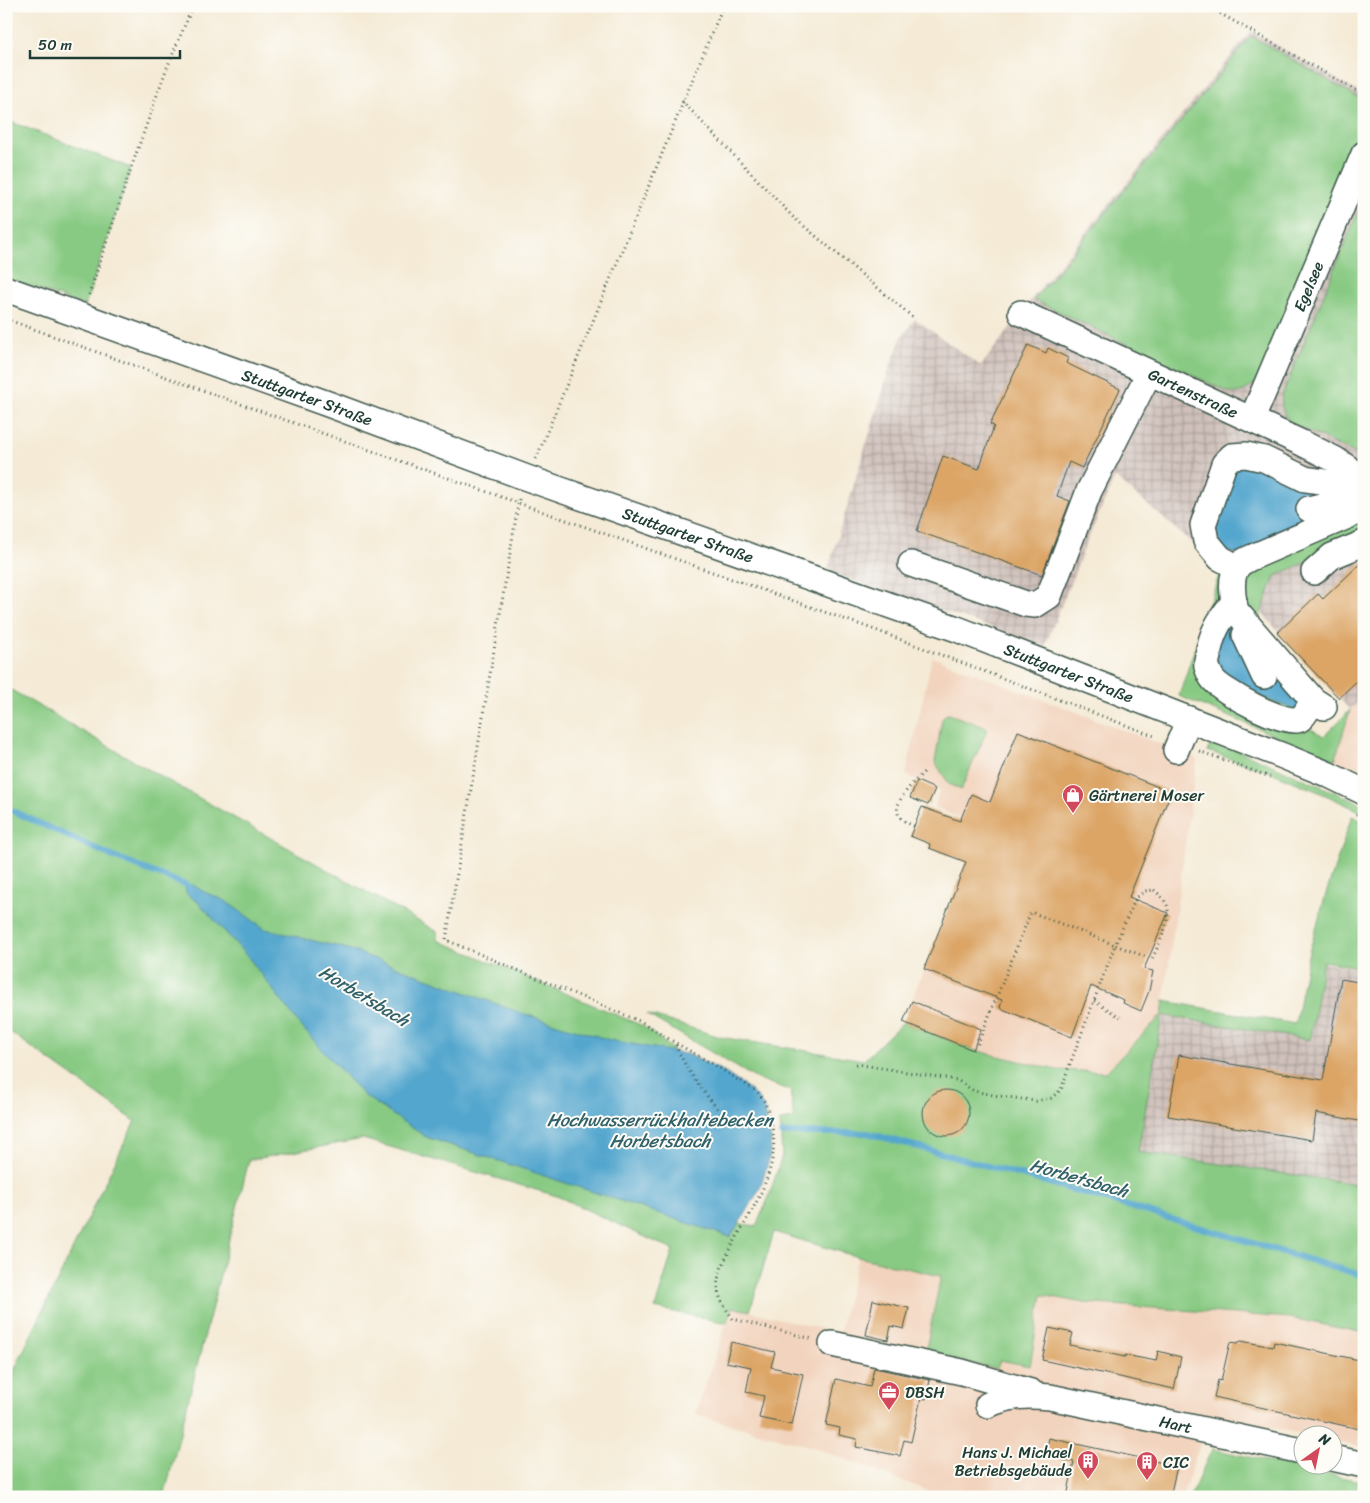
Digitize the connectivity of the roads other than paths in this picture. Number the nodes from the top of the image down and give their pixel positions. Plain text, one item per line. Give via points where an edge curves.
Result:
1 (1364, 154) edge
2 (6, 289) edge
3 (1021, 312) dead end
4 (1149, 373) junction
5 (1252, 420) junction
6 (1362, 497) edge
7 (1309, 509) dead end
8 (1364, 543) edge
9 (911, 564) dead end
10 (1237, 567) junction
11 (1314, 572) dead end
12 (1238, 610) junction
13 (1264, 676) dead end
14 (1190, 719) junction
15 (1177, 747) road end
16 (1359, 803) edge
17 (832, 1344) road end
18 (1050, 1397) junction
19 (988, 1405) dead end
20 (1292, 1449) edge
21 (1342, 1460) edge
22 (1364, 1465) edge

1 - 5 street, Egelsee
2 - 14 street, Stuttgarter Straße via 527,478 957,629
3 - 4 street, Gartenstraße
4 - 5 street, Gartenstraße
4 - 9 street via 1089,491 1049,596 1035,605 1026,604
5 - 6 street, Gartenstraße via 1336,460
6 - 7 street
6 - 10 street
6 - 10 street via 1349,489 1305,479 1264,459 1232,456 1224,464 1203,525 1206,541 1220,558
8 - 11 street via 1332,556
10 - 12 street via 1233,580
12 - 12 street via 1214,630 1206,665 1212,678 1237,698 1275,716 1300,719 1318,704
12 - 13 street via 1245,635
14 - 15 street
14 - 16 street, Stuttgarter Straße via 1326,774
17 - 18 street, Hart via 962,1372
18 - 19 street, Hart via 1015,1397
18 - 20 street, Hart
21 - 22 street

